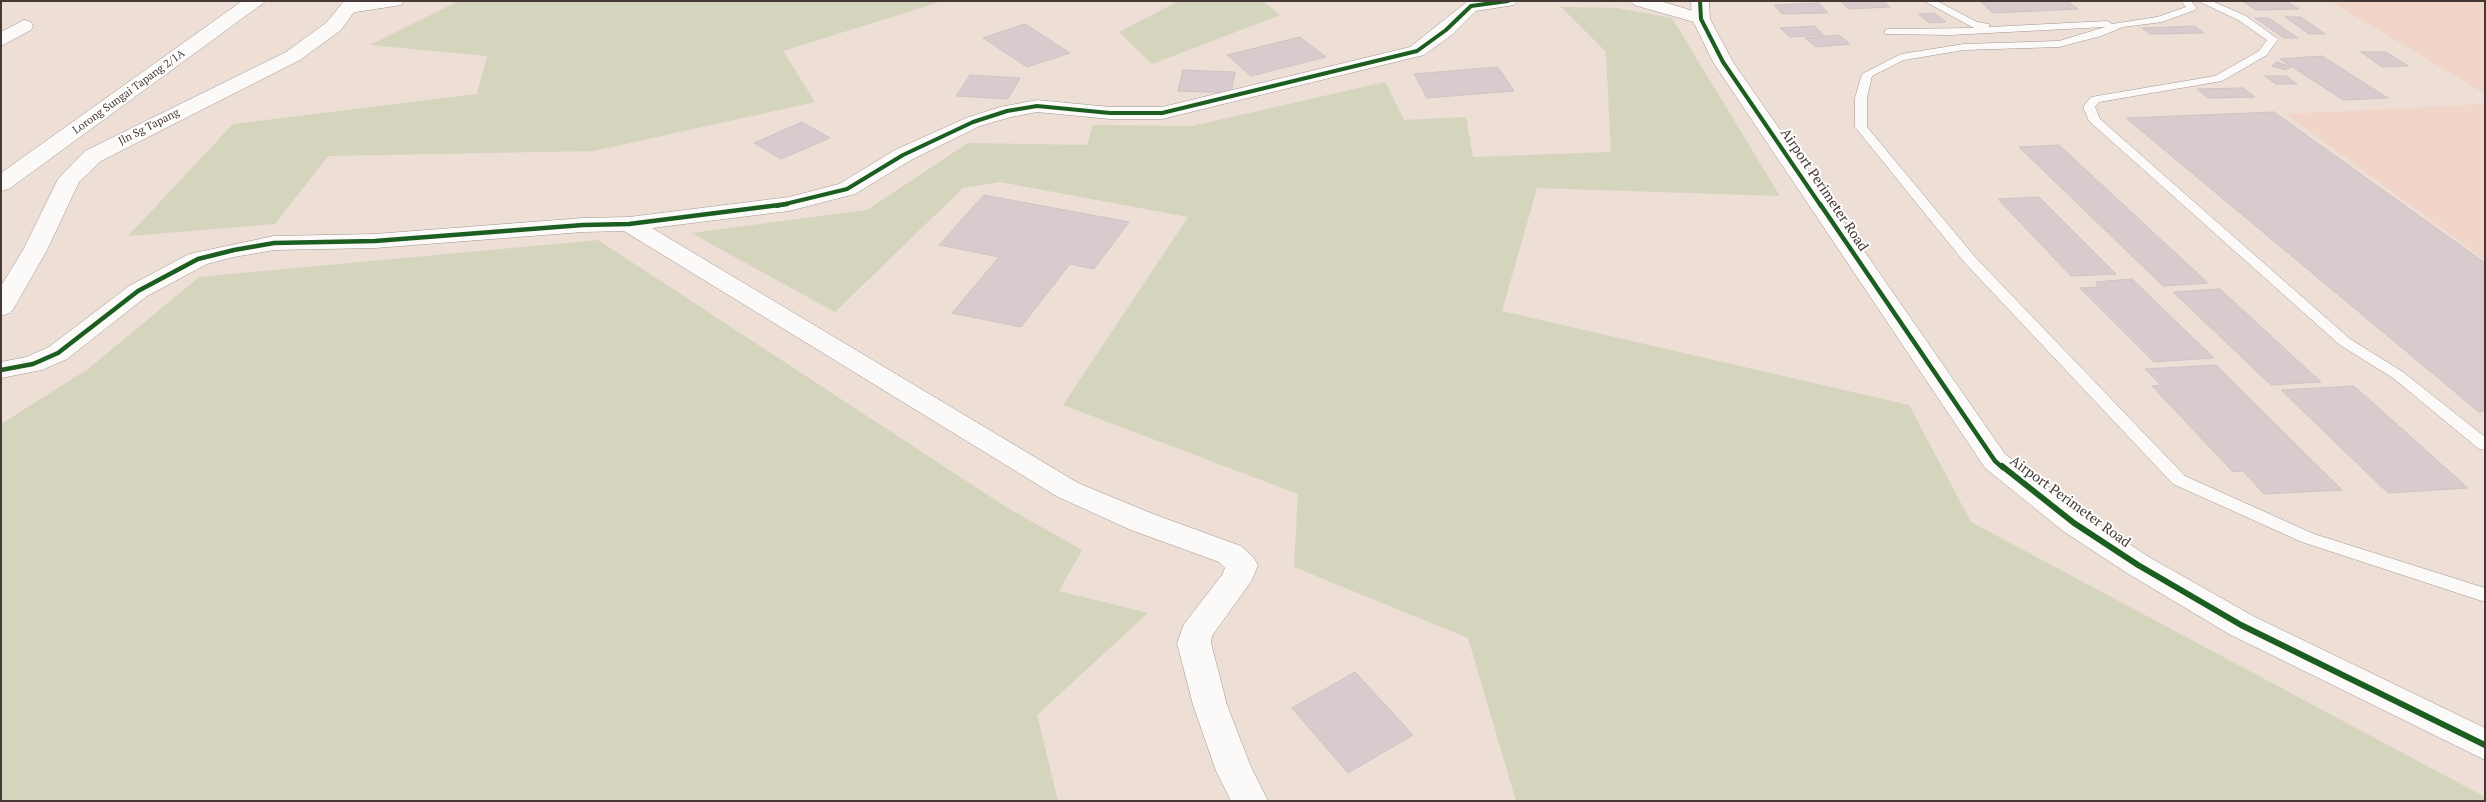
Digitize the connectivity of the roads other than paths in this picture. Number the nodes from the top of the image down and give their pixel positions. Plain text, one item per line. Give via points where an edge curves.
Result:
1 (257, 1) edge
2 (394, 1) edge
3 (1449, 1) edge
4 (1508, 1) edge
5 (1640, 1) edge
6 (1930, 1) edge
7 (2186, 1) edge
8 (2203, 1) edge
9 (351, 5) edge
10 (1472, 6) junction
11 (1700, 10) edge
12 (2121, 24) junction
13 (24, 26) dead end
14 (2004, 29) junction
15 (1889, 32) dead end
16 (1, 40) edge
17 (1, 184) edge
18 (629, 224) junction
19 (1, 308) edge
20 (1, 370) edge
21 (2485, 445) edge
22 (2485, 595) edge
23 (2485, 745) edge
24 (1250, 801) edge

1 - 17 street, Lorong Sungai Tapang 2/1A
2 - 9 street
3 - 10 street
4 - 10 street
5 - 11 street
6 - 14 lane via 1975,24
7 - 12 lane via 2192,8 2158,20
8 - 21 lane via 2242,18 2273,39 2263,53 2218,79 2095,99 2089,107 2095,121 2345,342 2398,375
9 - 19 street, Jln Sg Tapang via 334,26 293,56 93,156 70,179 35,250
10 - 18 street via 1416,51 1162,113 1110,113 1037,106 1007,112 973,122 902,155 847,189 831,195 789,204
11 - 23 street, Airport Perimeter Road via 1723,62 1995,461 2074,523 2223,615
12 - 14 lane
12 - 22 lane via 2059,44 1964,48 1901,57 1867,74 1861,98 1861,128 1970,260 2179,480 2308,538
13 - 16 street
14 - 15 lane
18 - 20 street via 375,242 274,244 234,250 198,259 138,291 58,352 33,364
18 - 24 street via 1068,490 1142,522 1230,554 1242,565 1236,580 1196,633 1194,643 1217,724 1234,771

